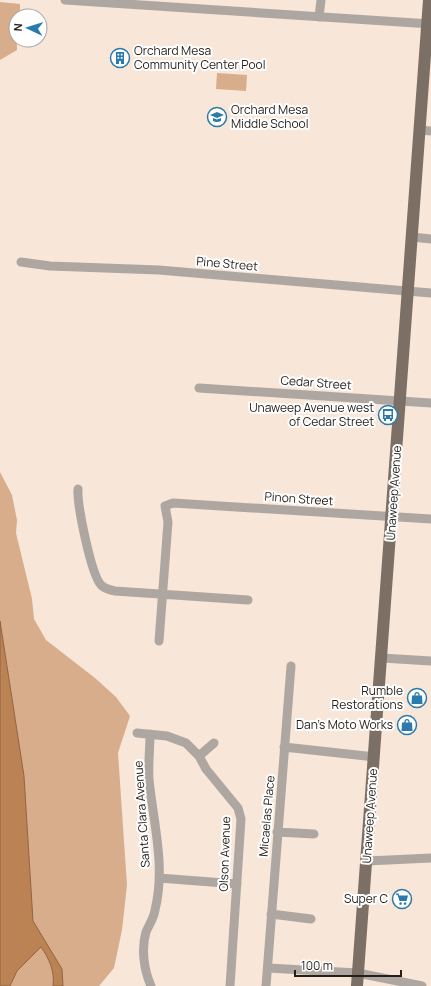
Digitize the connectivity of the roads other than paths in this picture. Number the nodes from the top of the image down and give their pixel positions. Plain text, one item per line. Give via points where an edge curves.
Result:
1 (65, 0) edge
2 (321, 0) edge
3 (429, 0) edge
4 (89, 1) edge
5 (319, 17) junction
6 (429, 24) edge
7 (426, 130) edge
8 (412, 237) junction
9 (431, 238) edge
10 (21, 262) dead end
11 (408, 292) junction
12 (431, 293) edge
13 (199, 388) dead end
14 (401, 401) junction
15 (431, 403) edge
16 (78, 489) dead end
17 (393, 518) junction
18 (431, 520) edge
19 (163, 594) junction
20 (248, 600) dead end
21 (159, 641) dead end
22 (382, 658) junction
23 (431, 661) edge
24 (291, 666) dead end
25 (137, 733) dead end
26 (150, 734) junction
27 (214, 743) dead end
28 (284, 746) junction
29 (199, 756) junction
30 (375, 757) junction
31 (277, 832) junction
32 (314, 834) dead end
33 (431, 858) edge
34 (367, 861) junction
35 (159, 878) junction
36 (237, 884) junction
37 (271, 914) junction
38 (311, 919) dead end
39 (268, 968) junction
40 (358, 973) junction
41 (151, 986) edge
42 (230, 986) edge
43 (266, 986) edge
44 (357, 986) edge
45 (422, 986) edge

1 - 4 street
2 - 5 street
3 - 6 main road, Unaweep Avenue
4 - 5 street
5 - 6 street
6 - 7 main road, Unaweep Avenue
7 - 8 main road, Unaweep Avenue
8 - 9 street
8 - 11 main road, Unaweep Avenue
10 - 11 street, Pine Street via 50,266 159,270
11 - 12 street, Pine Street
11 - 14 main road, Unaweep Avenue
13 - 14 street, Cedar Street
14 - 15 street, Cedar Street
14 - 17 main road, Unaweep Avenue
16 - 19 street via 79,511 97,579 101,585 115,591
17 - 18 street, Pinon Street
17 - 19 street, Pinon Street via 173,503 165,506 168,522
17 - 22 main road, Unaweep Avenue
19 - 20 street
19 - 21 street
22 - 23 street
22 - 30 main road, Unaweep Avenue
24 - 28 street, Micaelas Place
25 - 26 street, Olson Avenue
26 - 29 street, Olson Avenue via 167,736 186,743
26 - 35 street, Santa Clara Avenue via 149,779 158,837
27 - 29 street
28 - 30 street
28 - 31 street, Micaelas Place
29 - 36 street, Olson Avenue via 206,769 238,808 240,819
30 - 34 main road, Unaweep Avenue
31 - 32 street
31 - 37 street, Micaelas Place
33 - 34 street
34 - 40 main road, Unaweep Avenue
35 - 36 street
35 - 41 street, Santa Clara Avenue via 156,910 146,933 144,953 145,973
36 - 42 street, Olson Avenue
37 - 38 street
37 - 39 street, Micaelas Place
39 - 40 street
39 - 43 street, Micaelas Place
40 - 44 main road, Unaweep Avenue
40 - 45 street

